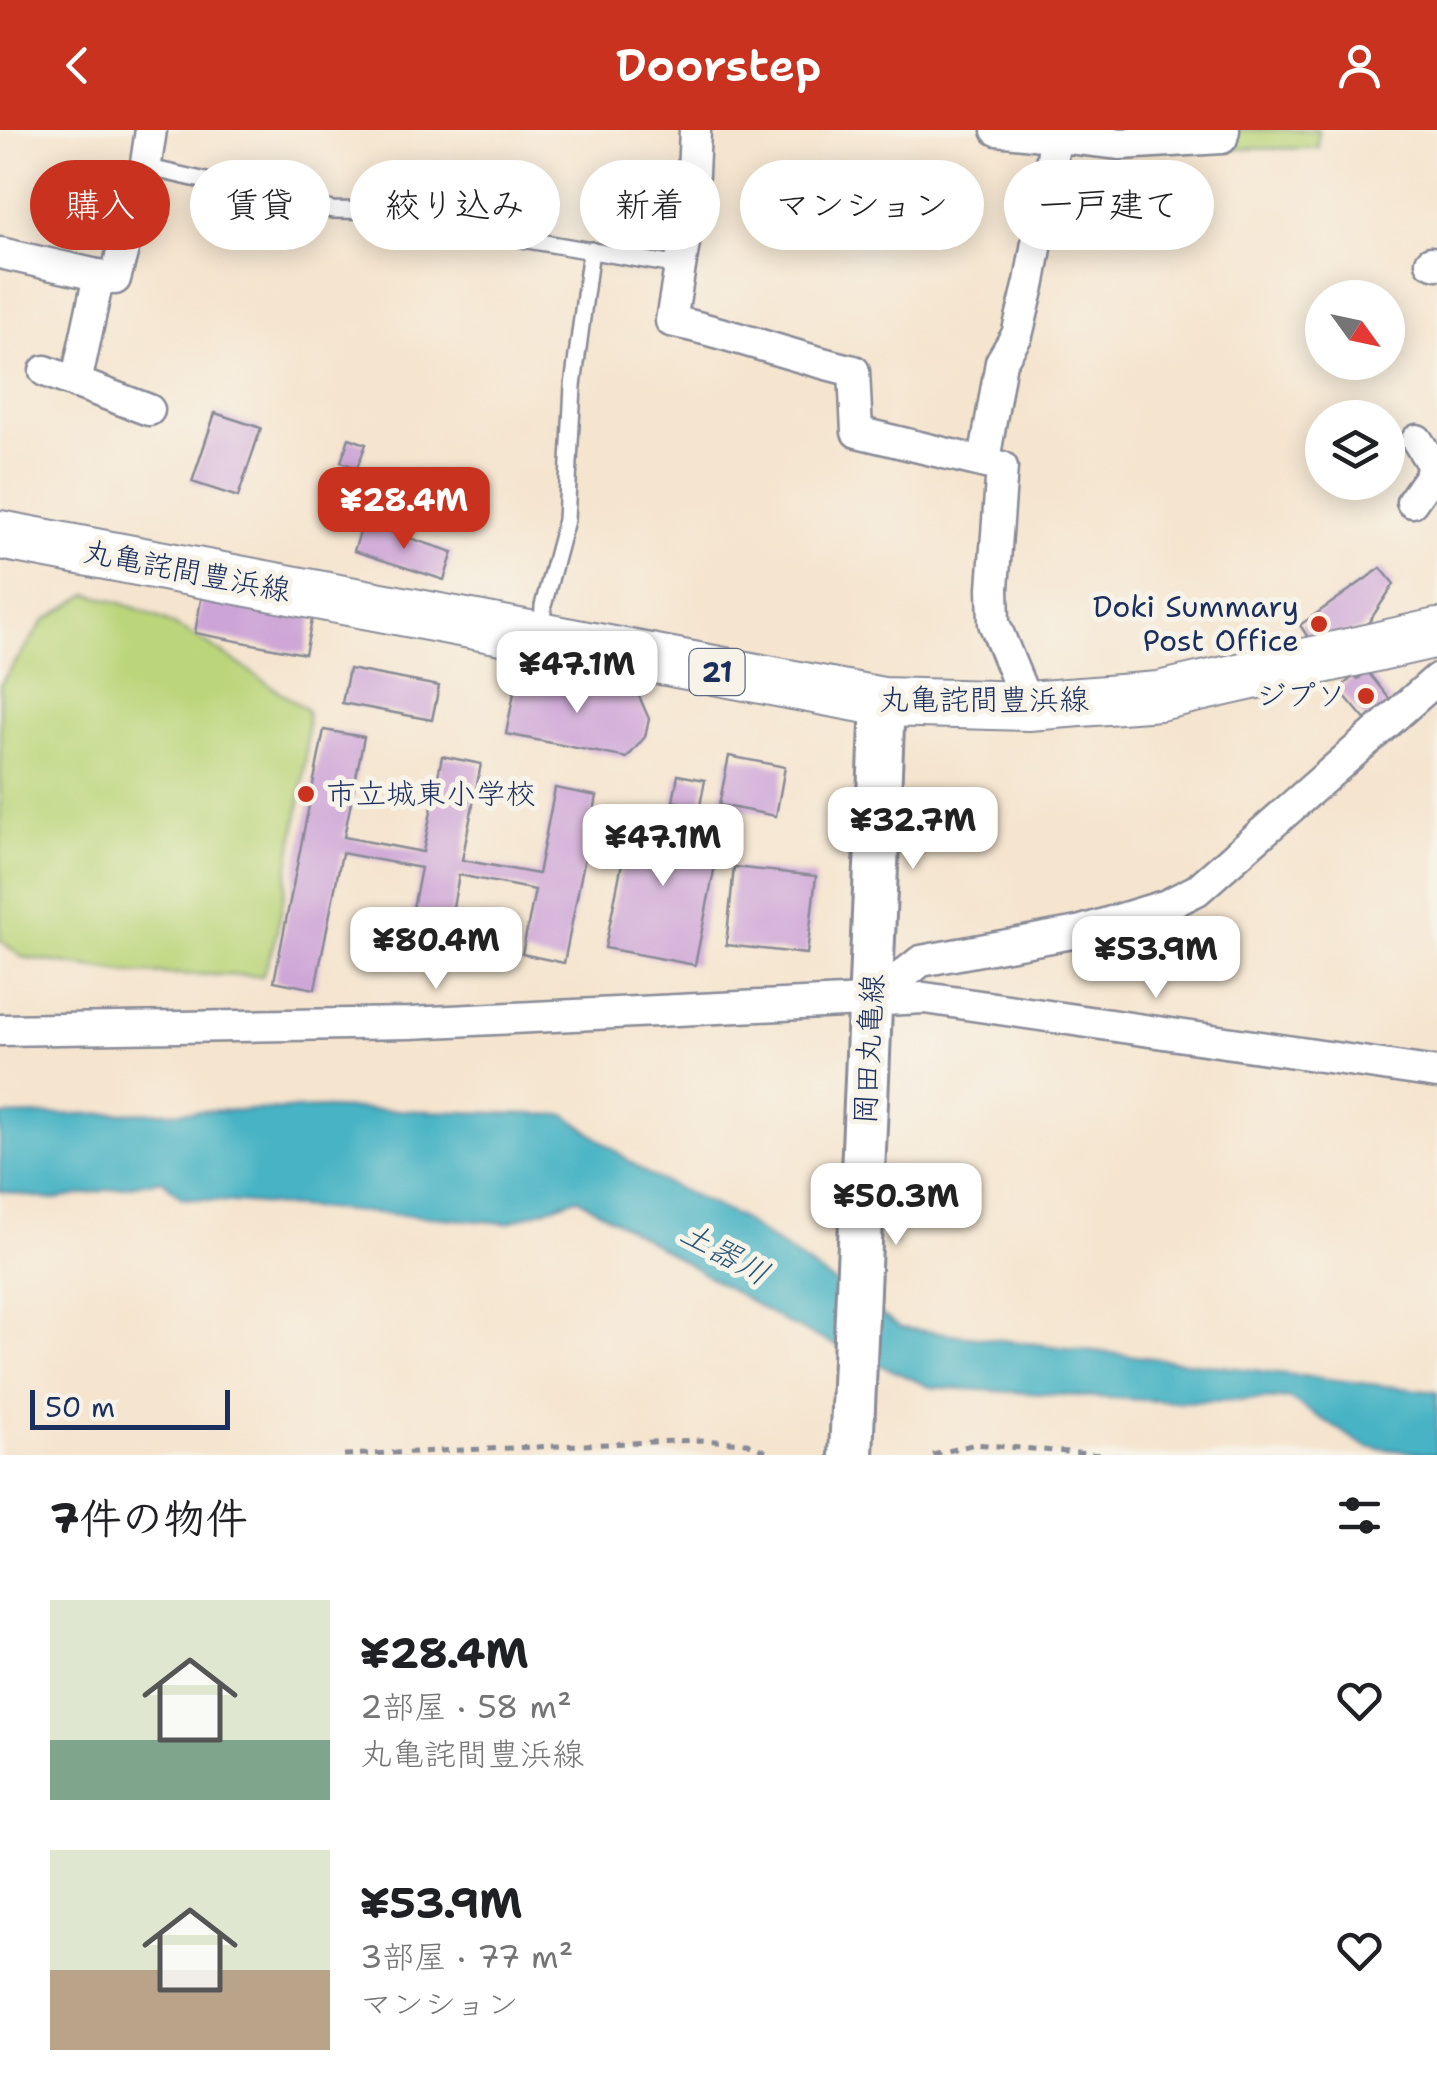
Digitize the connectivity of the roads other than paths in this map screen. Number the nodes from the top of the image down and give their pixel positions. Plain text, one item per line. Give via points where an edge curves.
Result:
1 (151, 130) edge
2 (695, 130) edge
3 (997, 130) edge
4 (1224, 130) edge
5 (1056, 134) junction
6 (146, 160) edge
7 (170, 173) edge
8 (580, 248) edge
9 (123, 250) edge
10 (591, 250) joint
11 (0, 253) edge
12 (680, 266) junction
13 (100, 275) junction
14 (45, 371) dead end
15 (76, 382) junction
16 (149, 410) dead end
17 (1417, 440) dead end
18 (984, 461) junction
19 (1436, 471) edge
20 (1412, 502) dead end
21 (0, 535) edge
22 (1437, 633) edge
23 (541, 639) junction
24 (1430, 691) edge
25 (882, 702) junction
26 (1028, 706) junction
27 (870, 1018) junction
28 (0, 1030) edge
29 (1437, 1073) edge
30 (851, 1455) edge

1 - 6 street
2 - 12 street
3 - 5 street
4 - 5 street via 1222,138 1132,144
5 - 18 street via 1030,282 1017,335 1001,362
7 - 8 lane via 333,210 397,211
9 - 13 street via 115,278
10 - 12 lane
10 - 23 lane via 573,386 566,520
11 - 13 street
12 - 18 street via 671,321 854,370 857,432
13 - 15 street
14 - 15 street
15 - 16 street
17 - 19 street
18 - 26 street via 1002,467 994,623
19 - 20 street
21 - 23 main road, 丸亀詫間豊浜線 / 21
22 - 26 main road, 丸亀詫間豊浜線 / 21 via 1159,696
23 - 25 main road, 丸亀詫間豊浜線 / 21
24 - 27 street via 1197,890 1078,932 921,961
25 - 26 main road, 丸亀詫間豊浜線 / 21
25 - 27 main road, 岡田丸亀線
27 - 28 street
27 - 29 street via 925,998
27 - 30 main road, 岡田丸亀線

